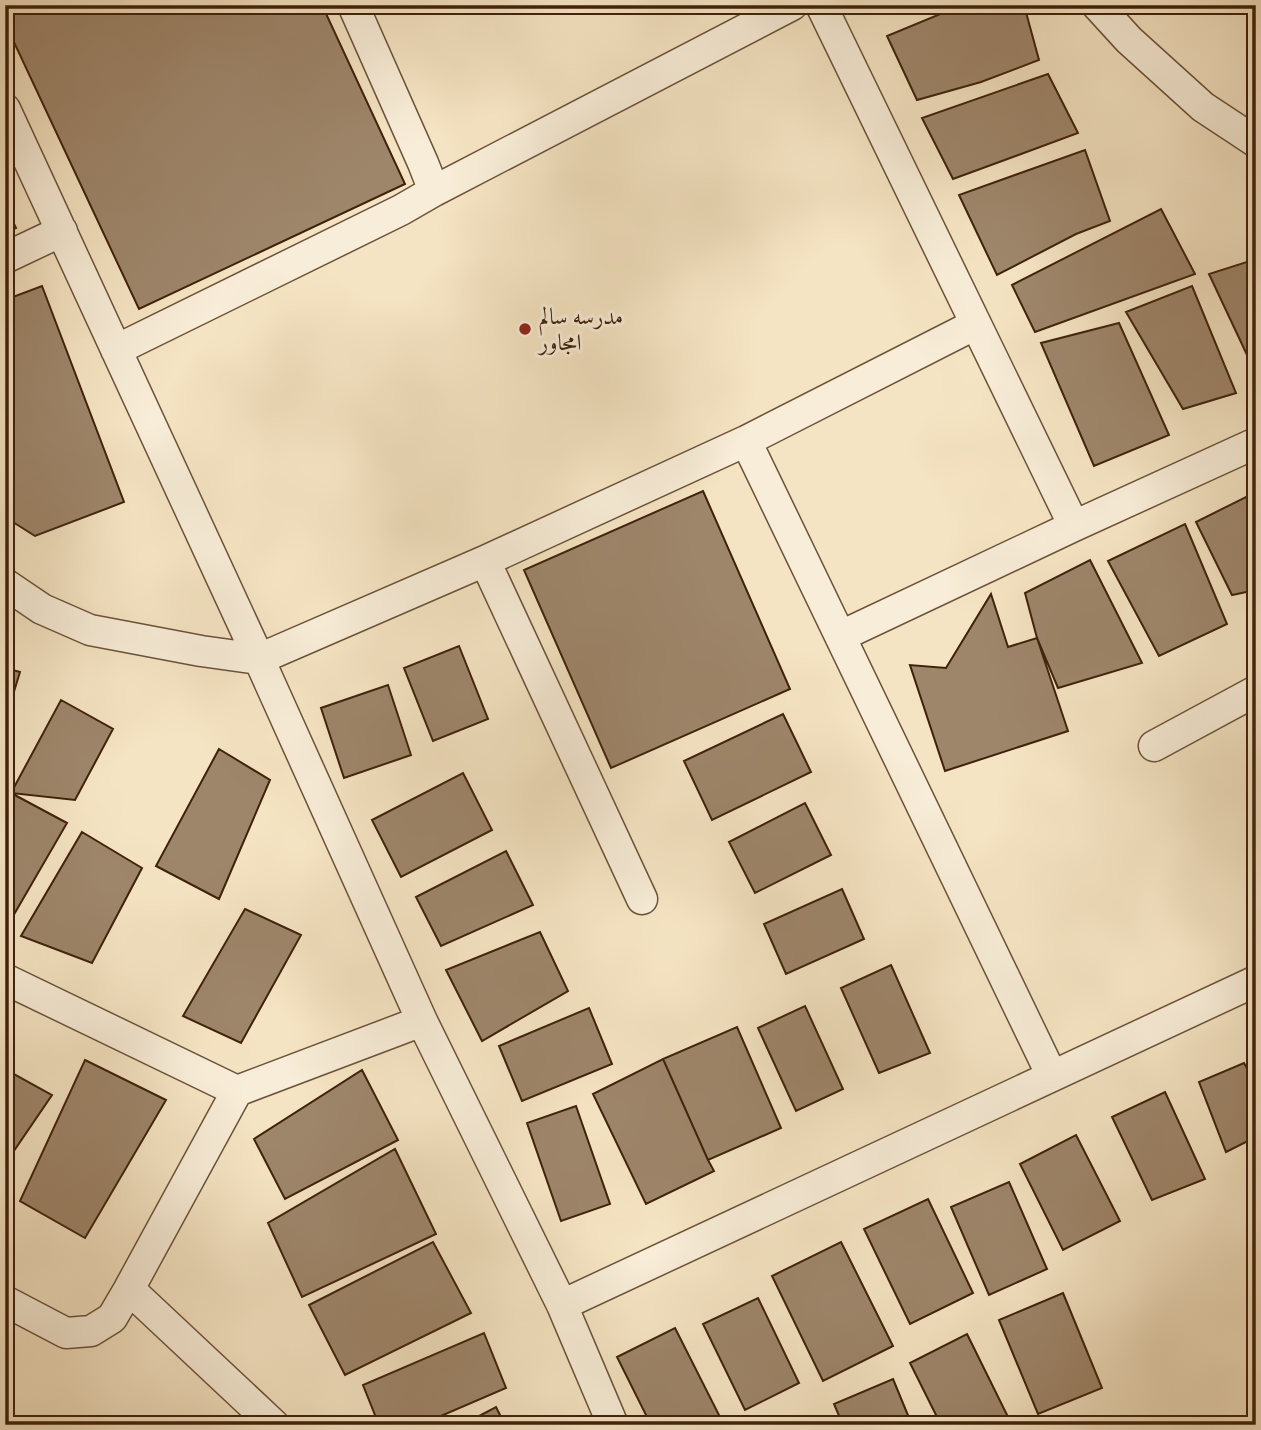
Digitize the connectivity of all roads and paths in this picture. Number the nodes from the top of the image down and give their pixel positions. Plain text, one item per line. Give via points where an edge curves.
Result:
1 (353, 5) edge
2 (792, 5) edge
3 (821, 5) edge
4 (1097, 5) edge
5 (5, 109) edge
6 (1256, 142) edge
7 (433, 191) junction
8 (62, 231) junction
9 (5, 258) edge
10 (976, 324) junction
11 (116, 350) junction
12 (746, 441) junction
13 (1256, 443) edge
14 (1074, 526) junction
15 (485, 561) junction
16 (5, 584) edge
17 (841, 635) junction
18 (259, 659) junction
19 (1256, 691) edge
20 (1154, 746) dead end
21 (642, 899) dead end
22 (5, 979) edge
23 (1256, 981) edge
24 (422, 1021) junction
25 (1052, 1076) junction
26 (237, 1091) junction
27 (129, 1289) junction
28 (5, 1301) edge
29 (562, 1305) junction
30 (274, 1425) edge
31 (613, 1425) edge

1 - 7 street
2 - 7 street
3 - 10 street
4 - 6 street via 1203,107
5 - 8 street
7 - 11 street
8 - 9 street
8 - 11 street
10 - 12 street
10 - 14 street
11 - 18 street
12 - 15 street
12 - 17 street
13 - 14 street
14 - 17 street
15 - 18 street
15 - 21 street
16 - 18 street via 42,609 90,630
17 - 25 street
18 - 24 street
19 - 20 street
22 - 26 street
23 - 25 street
24 - 26 street
24 - 29 street
25 - 29 street
26 - 27 street
27 - 28 street via 112,1318 91,1331 66,1333
27 - 30 street
29 - 31 street

